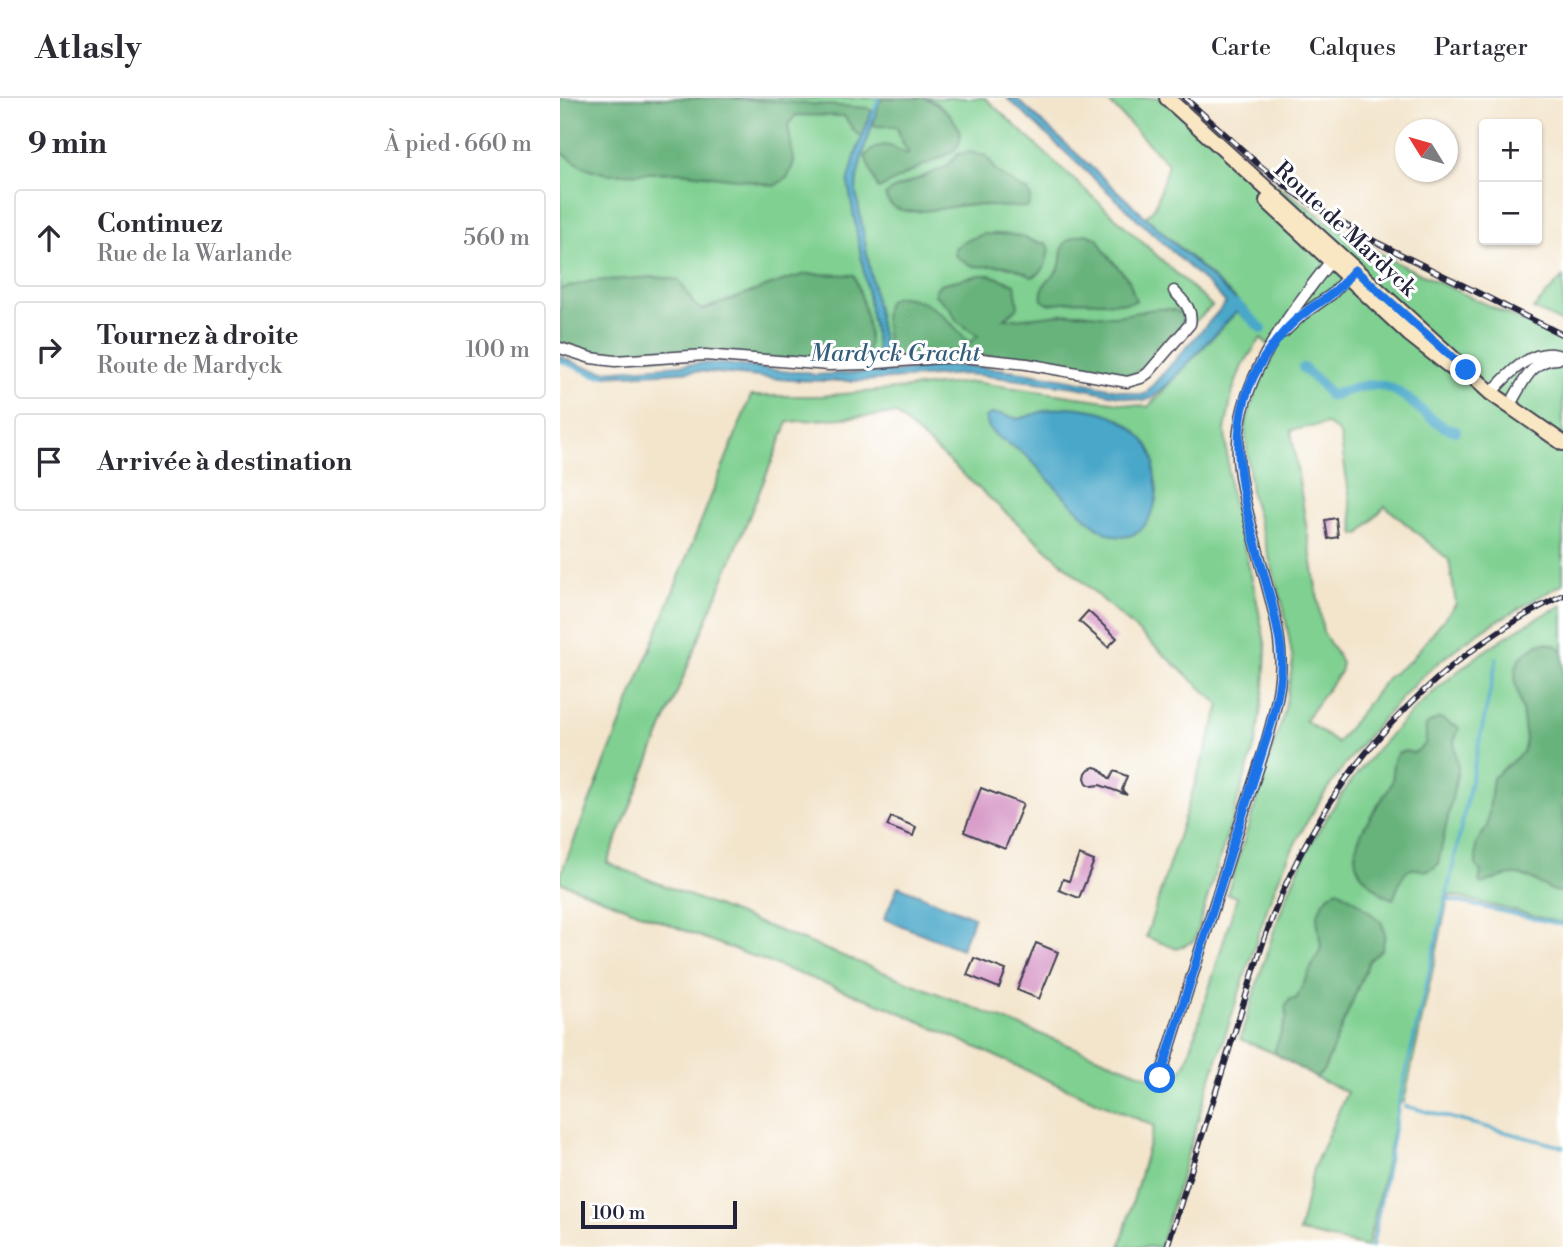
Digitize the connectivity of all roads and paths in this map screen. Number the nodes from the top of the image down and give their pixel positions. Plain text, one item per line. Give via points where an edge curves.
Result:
1 (1166, 98) edge
2 (1334, 258) junction
3 (1351, 273) junction
4 (1174, 291) dead end
5 (560, 348) edge
6 (1563, 358) edge
7 (1262, 360) junction
8 (1491, 393) junction
9 (1509, 406) junction
10 (1563, 443) edge
11 (1160, 1078) dead end

1 - 2 main road, Route de Mardyck via 1289,222
2 - 3 main road, Route de Mardyck
2 - 7 street
3 - 7 street via 1330,296 1298,318
3 - 8 main road, Route de Mardyck via 1426,349
4 - 5 street via 1190,310 1190,324 1148,373 1132,381 981,358 809,364 705,355 615,361
6 - 8 street via 1547,353 1532,358
6 - 9 street via 1535,366
7 - 11 street via 1246,397 1238,455 1243,493 1278,631 1280,684
8 - 9 main road, Route de Mardyck
9 - 10 main road, Route de Mardyck

